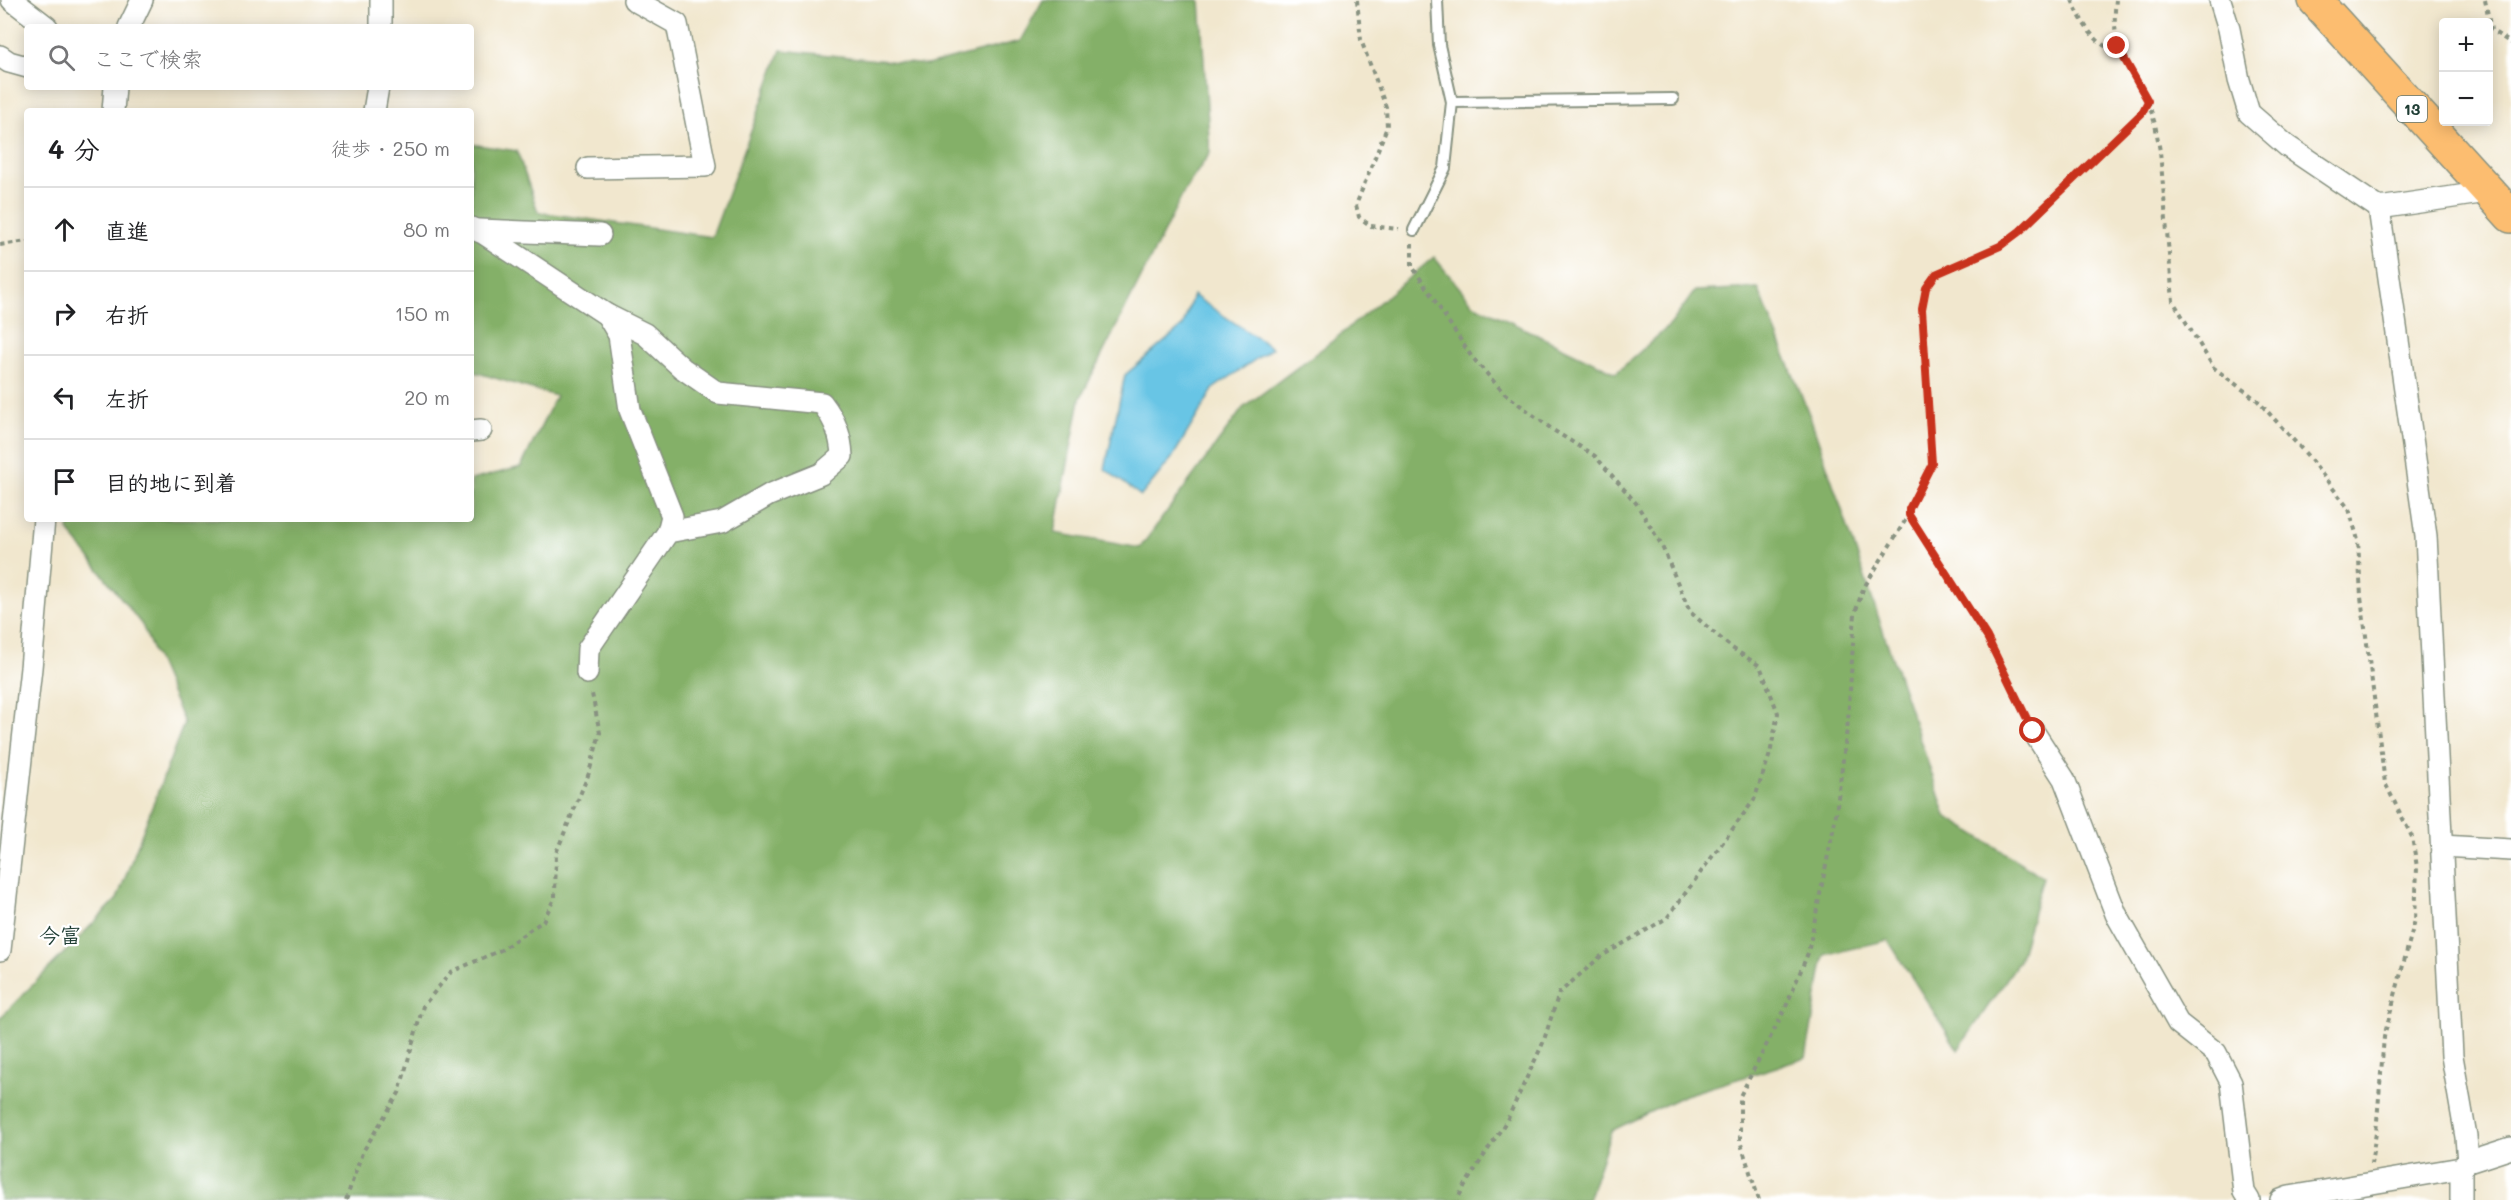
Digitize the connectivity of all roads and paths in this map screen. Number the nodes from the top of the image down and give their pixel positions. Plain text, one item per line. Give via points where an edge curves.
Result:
1 (12, 0) edge
2 (142, 0) edge
3 (381, 0) edge
4 (634, 0) edge
5 (1357, 0) edge
6 (1437, 0) edge
7 (2072, 0) edge
8 (2116, 0) edge
9 (2220, 0) edge
10 (2315, 0) edge
11 (2485, 0) edge
12 (43, 24) edge
13 (130, 24) edge
14 (381, 24) edge
15 (2511, 43) edge
16 (2122, 54) junction
17 (0, 56) edge
18 (24, 67) edge
19 (115, 90) edge
20 (378, 90) edge
21 (1673, 99) dead end
22 (2148, 101) junction
23 (1452, 102) junction
24 (113, 108) edge
25 (375, 108) edge
26 (588, 168) dead end
27 (2487, 192) junction
28 (2379, 208) junction
29 (2511, 216) edge
30 (474, 229) edge
31 (474, 230) edge
32 (1414, 230) junction
33 (600, 235) dead end
34 (24, 241) edge
35 (0, 244) edge
36 (607, 315) junction
37 (1909, 515) junction
38 (44, 522) edge
39 (668, 532) junction
40 (587, 673) joint
41 (2033, 731) joint
42 (2442, 846) junction
43 (2511, 850) edge
44 (0, 950) edge
45 (2511, 1148) edge
46 (2464, 1165) junction
47 (2367, 1185) junction
48 (346, 1200) edge
49 (1457, 1200) edge
50 (1759, 1200) edge
51 (2249, 1200) edge
52 (2281, 1200) edge
53 (2461, 1200) edge

1 - 12 street
2 - 13 street
3 - 14 street
4 - 26 street via 677,24 705,166
5 - 32 path via 1360,40 1386,107 1387,128 1359,195 1359,218 1371,226
6 - 23 lane via 1439,45
7 - 16 path via 2085,28 2107,49
8 - 16 path via 2114,22
9 - 28 street via 2249,113 2287,146
10 - 27 main road, 13
11 - 15 path via 2491,30
16 - 22 path
17 - 18 street
19 - 24 street
20 - 25 street
21 - 23 lane
22 - 37 path via 2142,113 2020,231 2000,246 1936,274 1926,288 1922,309 1932,464
22 - 47 path via 2160,152 2173,301 2214,368 2256,400 2307,455 2349,509 2358,540 2361,597 2385,783 2412,837 2417,867 2415,920 2384,1037 2376,1133
23 - 32 lane via 1445,168
27 - 28 street
27 - 29 main road, 13
28 - 42 street via 2426,536
30 - 33 street
31 - 36 street
32 - 49 path via 1413,266 1471,356 1504,393 1594,456 1636,503 1661,544 1690,612 1760,666 1778,713 1770,754 1754,800 1667,918 1600,957 1559,993 1543,1042 1507,1120
34 - 35 path
36 - 39 street via 619,335 630,410 672,516
36 - 39 street via 645,334 682,368 718,393 822,403 834,417 841,439 842,456 821,474 769,495 722,522
37 - 41 path via 1987,637
37 - 50 path via 1863,589 1855,613 1848,721 1835,821 1808,952 1785,1009 1740,1096 1740,1142
38 - 44 street
39 - 40 street via 588,649
40 - 48 path via 600,733 589,773 556,853 555,897 543,921 501,950 451,972 423,1006 399,1094 362,1153
41 - 51 street via 2064,779 2127,934 2178,1023 2216,1053 2231,1082 2244,1192
42 - 43 street
42 - 46 street via 2452,1056 2466,1137
45 - 46 street
46 - 47 street
46 - 53 street
47 - 52 street

